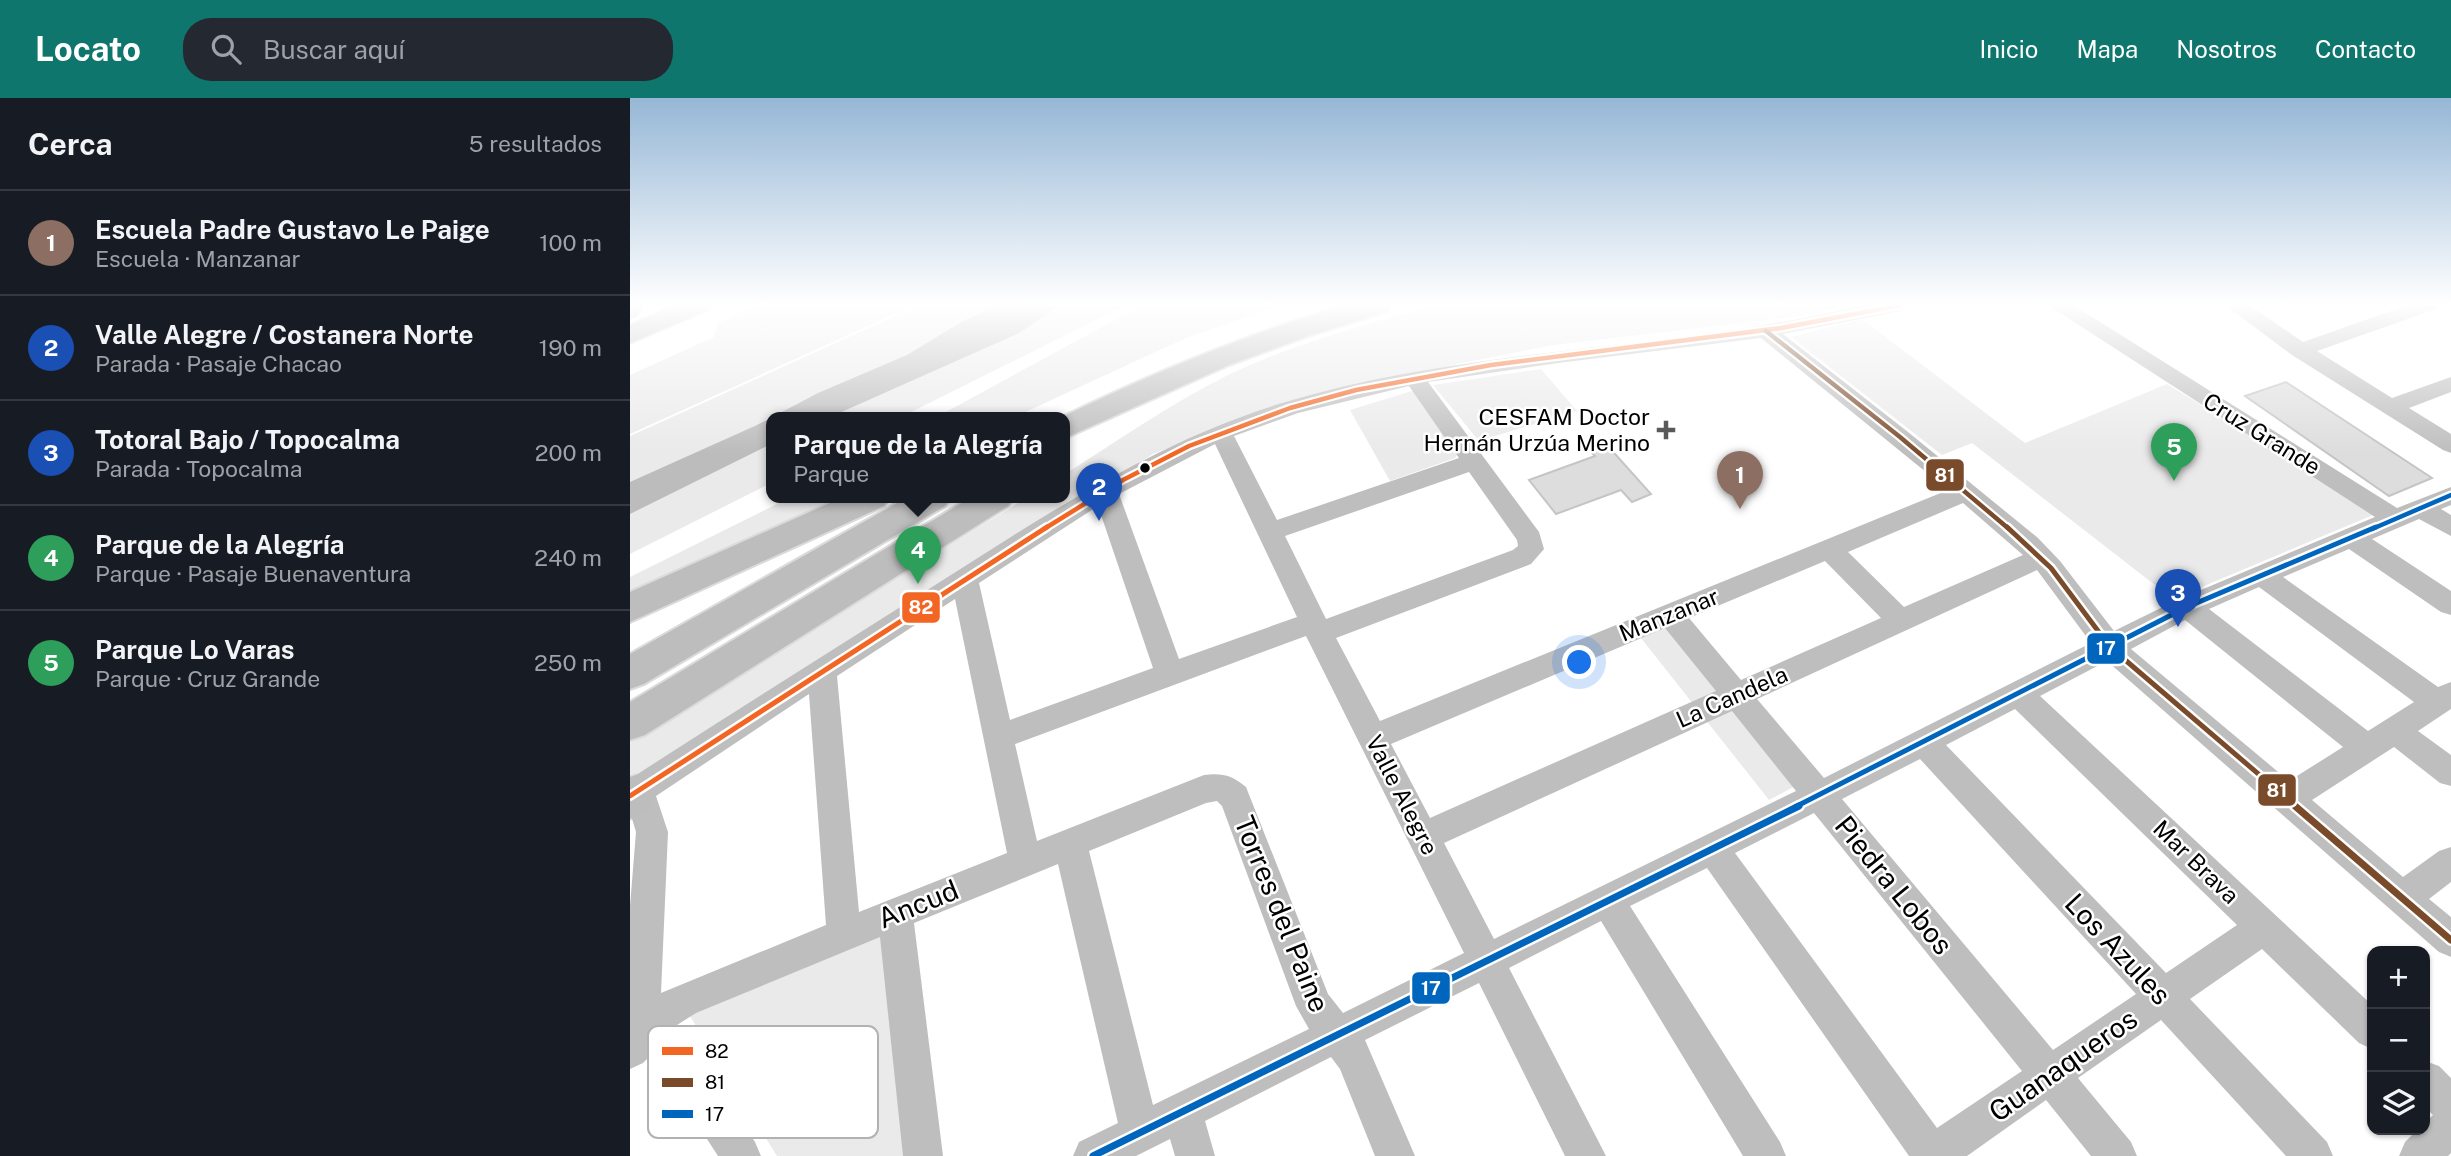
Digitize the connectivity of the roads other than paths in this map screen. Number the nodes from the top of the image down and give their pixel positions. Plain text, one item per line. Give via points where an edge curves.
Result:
1 (1184, 354) edge
2 (1225, 354) edge
3 (1243, 354) edge
4 (1559, 354) edge
5 (1795, 354) edge
6 (2136, 354) edge
7 (2307, 354) edge
8 (1413, 378) junction
9 (2451, 384) edge
10 (2390, 407) junction
11 (1056, 412) edge
12 (1070, 426) edge
13 (1221, 432) junction
14 (2451, 445) edge
15 (1070, 453) edge
16 (1474, 462) junction
17 (1105, 490) junction
18 (1967, 492) junction
19 (2451, 495) edge
20 (861, 503) edge
21 (883, 503) edge
22 (924, 503) edge
23 (988, 503) edge
24 (2420, 508) junction
25 (2396, 519) junction
26 (2451, 527) edge
27 (1269, 532) junction
28 (2350, 537) junction
29 (1829, 549) junction
30 (2042, 557) junction
31 (2261, 575) junction
32 (965, 580) junction
33 (2451, 605) edge
34 (2187, 607) junction
35 (630, 608) edge
36 (1670, 615) junction
37 (1901, 621) junction
38 (1316, 628) junction
39 (630, 646) edge
40 (2110, 647) junction
41 (822, 671) junction
42 (630, 673) edge
43 (1170, 674) junction
44 (2019, 694) junction
45 (1737, 695) junction
46 (2444, 699) edge
47 (630, 723) edge
48 (2395, 730) junction
49 (998, 737) junction
50 (1372, 738) junction
51 (1924, 742) junction
52 (2367, 748) junction
53 (2451, 773) edge
54 (1223, 787) joint
55 (1820, 795) junction
56 (632, 796) edge
57 (2287, 799) junction
58 (1423, 837) junction
59 (1070, 843) junction
60 (1712, 848) junction
61 (1025, 861) junction
62 (2451, 862) edge
63 (2402, 898) junction
64 (1607, 900) junction
65 (895, 914) junction
66 (2264, 927) junction
67 (844, 934) junction
68 (2451, 940) edge
69 (1486, 960) junction
70 (2163, 996) junction
71 (654, 1024) joint
72 (2367, 1025) edge
73 (648, 1030) edge
74 (1336, 1034) junction
75 (630, 1050) edge
76 (2050, 1075) junction
77 (2430, 1085) edge
78 (2451, 1105) edge
79 (1182, 1111) junction
80 (2451, 1125) edge
81 (1140, 1132) junction
82 (729, 1138) edge
83 (741, 1156) edge
84 (923, 1156) edge
85 (1093, 1156) edge
86 (1195, 1156) edge
87 (1395, 1156) edge
88 (1586, 1156) edge
89 (1766, 1156) edge
90 (1932, 1156) edge
91 (2117, 1156) edge
92 (2313, 1156) edge
93 (2419, 1156) edge

1 - 11 highway
2 - 12 highway
3 - 15 highway
4 - 8 street
5 - 18 street
6 - 25 street, Cruz Grande
7 - 10 street
8 - 13 street via 1296,407
8 - 16 street
9 - 10 street
10 - 14 street
13 - 17 street
13 - 27 street, Valle Alegre
16 - 27 street
16 - 38 street via 1530,539 1531,549 1522,557
17 - 32 street
17 - 43 street
18 - 29 street, Manzanar
18 - 30 street
19 - 24 street
20 - 35 highway
21 - 39 highway
22 - 42 highway
23 - 47 highway
24 - 25 street
24 - 26 street
25 - 28 street
27 - 38 street, Valle Alegre
28 - 31 street
28 - 33 street
29 - 36 street, Manzanar
29 - 37 street
30 - 37 street, La Candela
30 - 40 street
31 - 34 street
31 - 46 street
32 - 41 street
32 - 49 street
34 - 40 street
34 - 52 street
36 - 45 street, Piedra Lobos
36 - 50 street, Manzanar
37 - 45 street, La Candela
38 - 43 street
38 - 50 street, Valle Alegre
40 - 44 street
40 - 57 street
41 - 56 street
41 - 67 street
43 - 49 street
44 - 51 street
44 - 66 street, Mar Brava
45 - 55 street, Piedra Lobos
45 - 58 street, La Candela
46 - 48 street
48 - 52 street
48 - 53 street
49 - 61 street
50 - 58 street, Valle Alegre
51 - 55 street
51 - 70 street, Los Azules
52 - 57 street
54 - 59 street, Ancud via 1210,787
54 - 74 street, Torres del Paine via 1235,797 1314,1006
55 - 60 street
55 - 76 street, Piedra Lobos
56 - 71 street via 644,804 652,832 642,1000
57 - 63 street
58 - 69 street, Valle Alegre
59 - 61 street, Ancud
59 - 81 street
60 - 64 street
60 - 90 street
61 - 65 street, Ancud
62 - 63 street
63 - 68 street
64 - 69 street
64 - 89 street
65 - 67 street, Ancud
65 - 84 street
66 - 70 street, Guanaqueros
66 - 72 street, Mar Brava
67 - 71 street, Ancud via 683,1000
69 - 74 street
69 - 88 street, Valle Alegre
70 - 76 street, Guanaqueros
70 - 92 street, Los Azules
73 - 75 street, Ancud
74 - 79 street
74 - 87 street, Torres del Paine via 1359,1066
76 - 90 street, Guanaqueros
76 - 91 street, Piedra Lobos
77 - 78 street
79 - 81 street
79 - 86 street
80 - 93 street
81 - 85 street
82 - 83 street

